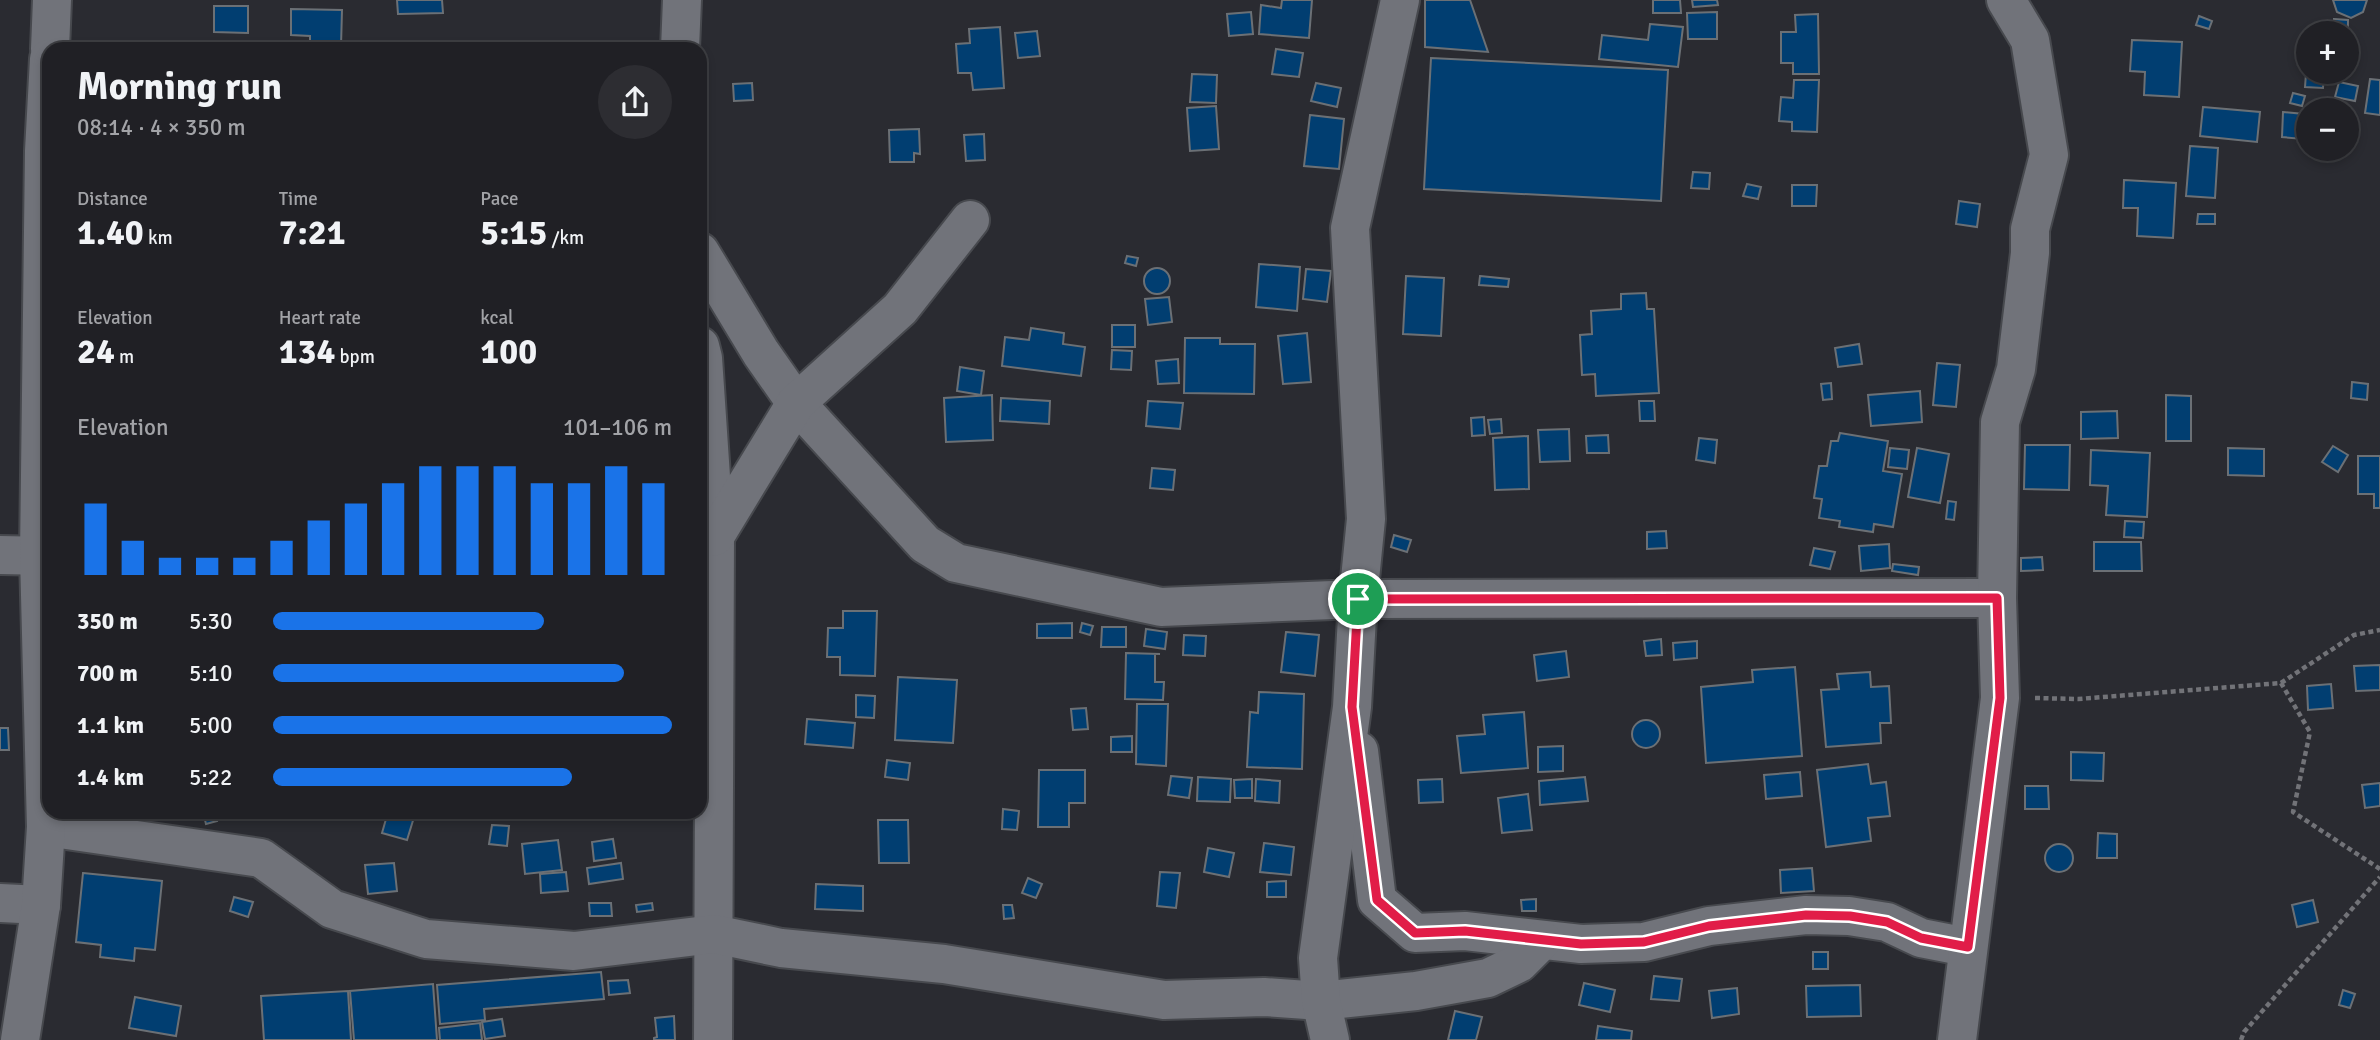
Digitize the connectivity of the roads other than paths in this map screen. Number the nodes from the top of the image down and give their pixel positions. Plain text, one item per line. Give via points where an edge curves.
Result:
1 (52, 0) edge
2 (682, 0) edge
3 (1400, 0) edge
4 (2006, 0) edge
5 (50, 42) edge
6 (680, 42) edge
7 (970, 220) dead end
8 (707, 264) edge
9 (796, 403) junction
10 (707, 503) edge
11 (708, 539) edge
12 (0, 555) edge
13 (42, 556) edge
14 (1997, 598) junction
15 (1358, 599) junction
16 (1352, 707) junction
17 (46, 819) edge
18 (46, 827) junction
19 (0, 903) edge
20 (41, 905) junction
21 (715, 934) junction
22 (1542, 940) junction
23 (1968, 947) junction
24 (1321, 1001) junction
25 (20, 1040) edge
26 (713, 1040) edge
27 (1331, 1040) edge
28 (1956, 1040) edge

1 - 5 street
2 - 6 street
3 - 15 street via 1350,228 1366,519
4 - 14 street via 2030,40 2049,155 2030,229 2016,369 2000,422
7 - 9 street via 900,309
8 - 9 street
9 - 11 street
9 - 15 street via 925,544 956,563 1161,607
10 - 11 street
11 - 21 street
12 - 13 street
14 - 15 street
14 - 23 street via 2000,698
15 - 16 street
16 - 22 street via 1377,900 1415,933 1465,931
16 - 24 street via 1318,958
17 - 18 street
18 - 20 street
18 - 21 street via 261,858 332,909 426,939 574,951
19 - 20 street
20 - 25 street
21 - 24 street via 781,948 944,964 1164,1000 1264,997
21 - 26 street
22 - 23 street via 1644,942 1709,926 1806,915 1887,922 1921,938
22 - 24 street via 1520,963 1488,978
23 - 28 street
24 - 27 street

